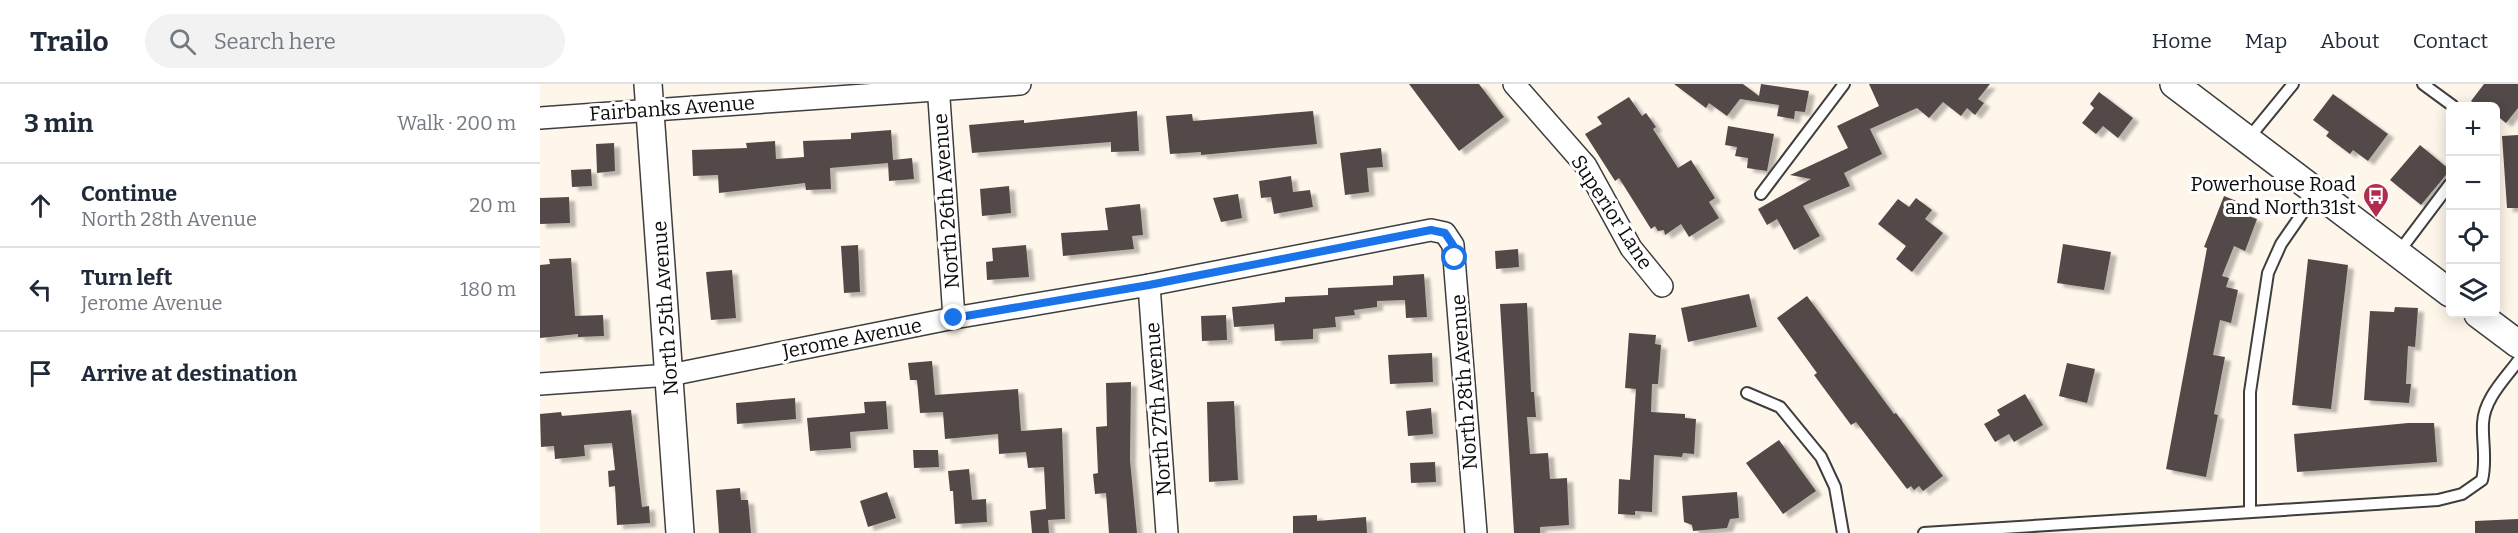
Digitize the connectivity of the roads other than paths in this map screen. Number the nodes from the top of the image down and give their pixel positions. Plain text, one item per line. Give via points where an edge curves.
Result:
1 (1020, 84) edge
2 (1514, 84) edge
3 (1844, 84) edge
4 (2174, 84) edge
5 (2293, 84) edge
6 (2423, 84) edge
7 (938, 87) edge
8 (649, 96) edge
9 (2448, 102) edge
10 (540, 118) edge
11 (2248, 140) junction
12 (2446, 191) edge
13 (2317, 192) junction
14 (1761, 194) dead end
15 (1445, 233) joint
16 (2398, 253) junction
17 (1149, 285) junction
18 (1662, 286) dead end
19 (2446, 289) edge
20 (954, 318) junction
21 (2483, 318) edge
22 (2518, 344) edge
23 (2518, 361) edge
24 (670, 375) junction
25 (540, 384) edge
26 (1747, 393) dead end
27 (2250, 512) junction
28 (1953, 532) edge
29 (680, 533) edge
30 (1167, 533) edge
31 (1476, 533) edge
32 (1843, 533) edge
33 (1924, 533) edge

1 - 7 street, Fairbanks Avenue
2 - 18 street, Superior Lane via 1586,166 1631,248
3 - 14 lane
4 - 11 street
5 - 11 lane
6 - 9 lane
7 - 8 street, Fairbanks Avenue
7 - 20 street, North 26th Avenue
8 - 10 street, Fairbanks Avenue
8 - 24 street, North 25th Avenue
11 - 13 street
12 - 16 lane
13 - 16 street
13 - 27 lane via 2281,244 2268,273 2250,392
15 - 17 street, Jerome Avenue via 1416,232
15 - 31 street, North 28th Avenue via 1455,258
16 - 19 street
17 - 20 street, Jerome Avenue
17 - 30 street, North 27th Avenue
20 - 24 street, Jerome Avenue
21 - 22 street
23 - 27 lane via 2488,403 2483,421 2482,480 2462,494 2438,501
24 - 25 street, Jerome Avenue
24 - 29 street, North 25th Avenue
26 - 32 lane via 1780,407 1821,457 1835,488
27 - 28 lane
28 - 33 lane

